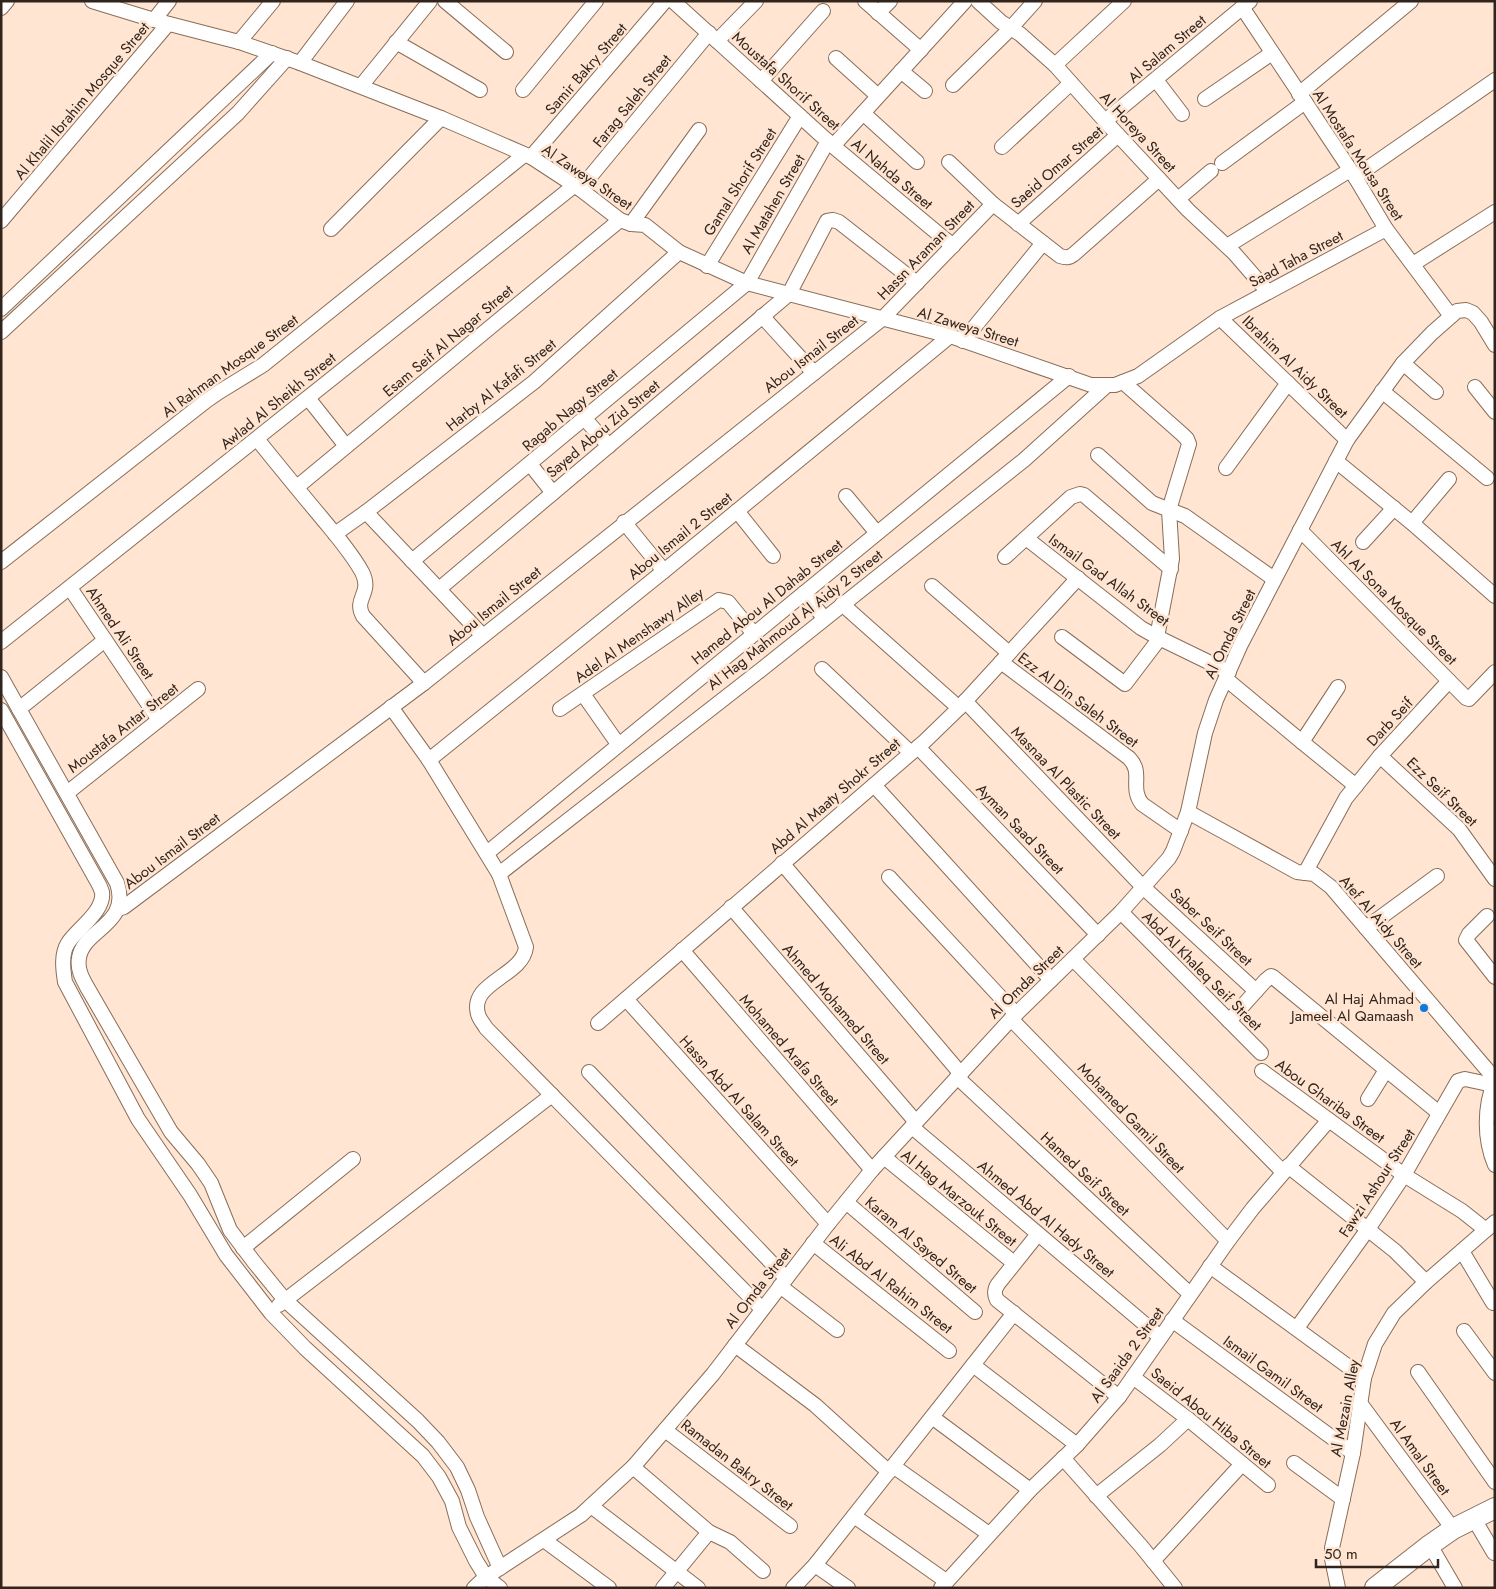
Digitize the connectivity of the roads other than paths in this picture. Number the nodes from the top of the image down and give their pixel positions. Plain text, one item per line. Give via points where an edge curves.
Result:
1 (7, 1) edge
2 (169, 1) edge
3 (273, 1) edge
4 (347, 1) edge
5 (430, 1) edge
6 (445, 1) edge
7 (596, 1) edge
8 (756, 1) edge
9 (865, 1) edge
10 (890, 1) edge
11 (965, 1) edge
12 (978, 1) edge
13 (1035, 1) edge
14 (1124, 1) edge
15 (1411, 1) edge
16 (100, 2) edge
17 (672, 2) edge
18 (1246, 4) edge
19 (1, 8) edge
20 (823, 11) dead end
21 (878, 12) junction
22 (154, 20) junction
23 (168, 24) junction
24 (1010, 29) junction
25 (713, 37) junction
26 (239, 42) junction
27 (396, 42) junction
28 (921, 50) junction
29 (506, 52) dead end
30 (272, 53) junction
31 (1272, 53) junction
32 (836, 58) dead end
33 (293, 61) junction
34 (1055, 65) junction
35 (901, 71) junction
36 (1156, 80) junction
37 (1495, 80) edge
38 (761, 81) junction
39 (1071, 83) junction
40 (953, 85) dead end
41 (360, 86) junction
42 (480, 90) dead end
43 (523, 90) dead end
44 (926, 91) dead end
45 (878, 96) junction
46 (1302, 98) junction
47 (1205, 100) dead end
48 (863, 113) junction
49 (1182, 114) dead end
50 (800, 116) junction
51 (442, 118) junction
52 (1105, 121) junction
53 (699, 130) dead end
54 (1118, 135) junction
55 (830, 143) junction
56 (1002, 147) dead end
57 (527, 156) junction
58 (916, 162) dead end
59 (949, 162) dead end
60 (1353, 173) junction
61 (1159, 179) junction
62 (578, 187) junction
63 (130, 188) junction
64 (1178, 199) junction
65 (141, 203) junction
66 (993, 204) junction
67 (1495, 212) edge
68 (1, 221) edge
69 (626, 222) junction
70 (1018, 224) junction
71 (331, 229) dead end
72 (1386, 229) junction
73 (1043, 243) junction
74 (953, 246) junction
75 (1227, 246) junction
76 (680, 252) junction
77 (1413, 264) junction
78 (707, 266) junction
79 (747, 283) junction
80 (917, 283) junction
81 (1268, 292) junction
82 (789, 294) junction
83 (1, 309) edge
84 (762, 316) junction
85 (1451, 316) junction
86 (882, 318) junction
87 (1220, 318) junction
88 (1, 332) edge
89 (950, 336) junction
90 (964, 341) junction
91 (1495, 345) edge
92 (1403, 363) junction
93 (814, 373) junction
94 (1069, 376) junction
95 (1123, 382) junction
96 (1288, 383) junction
97 (1106, 386) junction
98 (1475, 387) dead end
99 (1382, 391) junction
100 (1436, 392) dead end
101 (308, 398) junction
102 (1495, 412) edge
103 (585, 419) junction
104 (257, 439) junction
105 (1347, 440) junction
106 (346, 446) junction
107 (609, 446) junction
108 (1098, 455) dead end
109 (1336, 461) junction
110 (530, 464) junction
111 (1226, 468) dead end
112 (1487, 478) dead end
113 (1449, 479) dead end
114 (297, 488) junction
115 (554, 492) junction
116 (846, 496) dead end
117 (1394, 508) junction
118 (1169, 510) junction
119 (737, 511) junction
120 (366, 512) junction
121 (624, 522) junction
122 (1412, 523) junction
123 (1300, 530) junction
124 (877, 533) junction
125 (335, 534) junction
126 (1026, 538) junction
127 (1363, 542) dead end
128 (773, 556) dead end
129 (1005, 557) dead end
130 (412, 561) junction
131 (1, 562) edge
132 (1171, 569) junction
133 (664, 571) junction
134 (1078, 578) junction
135 (1274, 579) junction
136 (932, 586) dead end
137 (70, 588) junction
138 (438, 590) junction
139 (804, 593) junction
140 (1495, 596) edge
141 (842, 604) junction
142 (824, 618) junction
143 (754, 634) junction
144 (483, 636) junction
145 (1062, 637) dead end
146 (1158, 638) junction
147 (105, 640) junction
148 (1, 642) edge
149 (1005, 658) junction
150 (822, 669) dead end
151 (1495, 672) edge
152 (1227, 676) junction
153 (1, 677) edge
154 (1449, 682) junction
155 (424, 683) junction
156 (1338, 687) dead end
157 (198, 689) dead end
158 (583, 694) junction
159 (962, 704) junction
160 (391, 707) junction
161 (19, 709) junction
162 (560, 709) dead end
163 (1, 710) edge
164 (159, 720) junction
165 (1302, 742) junction
166 (618, 744) junction
167 (915, 750) junction
168 (1380, 756) junction
169 (429, 760) junction
170 (874, 785) junction
171 (1356, 786) junction
172 (67, 793) junction
173 (1188, 812) junction
174 (1181, 831) junction
175 (487, 853) junction
176 (782, 863) junction
177 (1305, 873) junction
178 (499, 874) junction
179 (1437, 876) dead end
180 (889, 877) dead end
181 (1495, 879) edge
182 (1144, 887) junction
183 (731, 908) junction
184 (118, 909) junction
185 (1121, 912) junction
186 (1487, 916) dead end
187 (1366, 928) junction
188 (1098, 935) junction
189 (68, 944) junction
190 (83, 947) junction
191 (682, 950) junction
192 (1073, 959) junction
193 (1495, 978) edge
194 (1051, 980) junction
195 (1256, 991) junction
196 (626, 1000) junction
197 (1013, 1016) junction
198 (1229, 1021) junction
199 (598, 1023) dead end
200 (118, 1041) junction
201 (103, 1053) junction
202 (1261, 1053) dead end
203 (1386, 1070) junction
204 (1262, 1071) dead end
205 (589, 1072) dead end
206 (959, 1076) junction
207 (1494, 1082) edge
208 (552, 1095) junction
209 (1368, 1099) dead end
210 (1439, 1113) junction
211 (1329, 1120) junction
212 (914, 1124) junction
213 (884, 1157) junction
214 (354, 1159) dead end
215 (1495, 1165) edge
216 (1286, 1169) junction
217 (872, 1170) junction
218 (1404, 1176) junction
219 (846, 1202) junction
220 (828, 1224) junction
221 (1490, 1226) edge
222 (1368, 1229) junction
223 (1038, 1234) junction
224 (1228, 1241) junction
225 (813, 1244) junction
226 (243, 1248) junction
227 (1462, 1251) junction
228 (1014, 1263) junction
229 (1210, 1266) junction
230 (783, 1282) junction
231 (1426, 1282) junction
232 (1190, 1294) junction
233 (285, 1300) junction
234 (1494, 1303) dead end
235 (762, 1310) junction
236 (975, 1312) dead end
237 (271, 1313) junction
238 (1014, 1313) junction
239 (1172, 1320) junction
240 (1297, 1328) junction
241 (836, 1330) dead end
242 (1464, 1331) dead end
243 (1160, 1337) junction
244 (735, 1345) junction
245 (948, 1351) dead end
246 (973, 1364) junction
247 (1418, 1372) dead end
248 (1495, 1373) edge
249 (1133, 1377) junction
250 (1364, 1378) junction
251 (1119, 1397) junction
252 (1360, 1403) junction
253 (932, 1417) junction
254 (1188, 1419) junction
255 (665, 1430) junction
256 (1076, 1445) junction
257 (1353, 1453) junction
258 (1063, 1458) junction
259 (1294, 1463) dead end
260 (1242, 1464) junction
261 (633, 1468) junction
262 (891, 1469) junction
263 (1495, 1482) edge
264 (1268, 1485) dead end
265 (1030, 1490) junction
266 (1096, 1496) junction
267 (1343, 1499) junction
268 (591, 1506) junction
269 (1495, 1508) edge
270 (854, 1516) junction
271 (1474, 1519) junction
272 (790, 1526) dead end
273 (1454, 1530) junction
274 (709, 1532) junction
275 (989, 1534) junction
276 (544, 1540) junction
277 (1430, 1545) junction
278 (1494, 1553) edge
279 (1153, 1561) junction
280 (815, 1566) junction
281 (500, 1568) junction
282 (676, 1571) junction
283 (763, 1571) dead end
284 (486, 1578) junction
285 (943, 1584) edge
286 (1386, 1584) edge
287 (474, 1588) edge
288 (500, 1588) edge
289 (609, 1588) edge
290 (663, 1588) edge
291 (698, 1588) edge
292 (793, 1588) edge
293 (848, 1588) edge
294 (1175, 1588) edge
295 (1338, 1588) edge
296 (1455, 1588) edge

1 - 19 street
2 - 22 street
3 - 26 street
4 - 33 street
5 - 27 street
6 - 29 street
7 - 43 street
8 - 25 street, Farag Saleh Street
9 - 21 street
10 - 21 street
11 - 28 street, Al Matahen Street
12 - 24 street, Al Horeya Street
13 - 24 street
14 - 34 street
15 - 46 street
16 - 22 street, Al Zaweya Street
17 - 25 street, Moustafa Shorif Street
17 - 57 street, Samir Bakry Street
18 - 31 street, Al Mostafa Mousa Street
18 - 36 street, Al Salam Street
20 - 38 street
21 - 28 street
22 - 23 street, Al Zaweya Street
23 - 26 street, Al Zaweya Street
23 - 68 street, Al Khalil Ibrahim Mosque Street
24 - 34 street, Al Horeya Street
24 - 40 street
25 - 38 street, Moustafa Shorif Street
25 - 62 street, Farag Saleh Street
26 - 30 street, Al Zaweya Street
27 - 41 street
27 - 42 street
28 - 35 street, Al Matahen Street
30 - 33 street, Al Zaweya Street
30 - 63 street
31 - 46 street, Al Mostafa Mousa Street
31 - 47 street
32 - 45 street
33 - 41 street, Al Zaweya Street
33 - 65 street
34 - 39 street, Al Horeya Street
35 - 44 street
35 - 45 street, Al Matahen Street
36 - 49 street
36 - 52 street, Al Salam Street
37 - 60 street
38 - 50 street, Moustafa Shorif Street
39 - 52 street, Al Horeya Street
39 - 56 street
41 - 51 street, Al Zaweya Street
45 - 48 street, Al Matahen Street
46 - 60 street, Al Mostafa Mousa Street
46 - 64 street
48 - 55 street, Al Matahen Street
48 - 58 street
50 - 55 street, Moustafa Shorif Street
50 - 78 street, Gamal Shorif Street
51 - 57 street, Al Zaweya Street
51 - 71 street
52 - 54 street, Al Horeya Street
53 - 69 street, Esam Seif Al Nagar Street
54 - 61 street, Al Horeya Street
54 - 70 street, Saeid Omar Street
55 - 74 street, Al Nahda Street
55 - 79 street, Al Matahen Street
57 - 62 street, Al Zaweya Street
57 - 131 street, Al Rahman Mosque Street via 263,366 212,397
59 - 66 street
60 - 72 street, Al Mostafa Mousa Street
60 - 75 street
61 - 64 street, Al Horeya Street
61 - 73 street via 1069,258 1060,256
62 - 69 street, Al Zaweya Street
62 - 101 street, Awlad Al Sheikh Street
63 - 65 street
63 - 83 street
64 - 75 street, Al Horeya Street
65 - 88 street
66 - 70 street
66 - 74 street, Hassn Araman Street
67 - 77 street
69 - 76 street, Al Zaweya Street via 645,225
69 - 106 street, Esam Seif Al Nagar Street
70 - 73 street
72 - 77 street, Al Mostafa Mousa Street
72 - 81 street, Saad Taha Street
73 - 90 street
74 - 80 street, Hassn Araman Street
75 - 81 street, Al Horeya Street
76 - 78 street, Al Zaweya Street
76 - 120 street, Harby Al Kafafi Street via 534,382
77 - 85 street, Al Mostafa Mousa Street
78 - 79 street, Al Zaweya Street
79 - 82 street, Al Zaweya Street
79 - 103 street, Ragab Nagy Street
80 - 82 street via 839,222 830,220 824,223
80 - 86 street, Hassn Araman Street
81 - 87 street, Saad Taha Street
82 - 84 street, Sayed Abou Zid Street
82 - 86 street, Al Zaweya Street
84 - 93 street
84 - 107 street, Sayed Abou Zid Street
85 - 91 street via 1466,310 1473,313
85 - 92 street, Al Omda Street
86 - 89 street, Al Zaweya Street
86 - 93 street, Abou Ismail Street
87 - 95 street, Al Zaweya Street via 1138,376
87 - 96 street, Ibrahim Al Aidy Street
89 - 90 street, Al Zaweya Street
89 - 119 street, Abou Ismail 2 Street
90 - 94 street, Al Zaweya Street
92 - 99 street, Al Omda Street
92 - 100 street
93 - 121 street, Abou Ismail Street
94 - 97 street, Al Zaweya Street via 1091,385
94 - 124 street, Hamed Abou Al Dahab Street
95 - 97 street, Al Zaweya Street
95 - 118 street via 1187,439 1188,448
96 - 105 street, Ibrahim Al Aidy Street
96 - 111 street
97 - 141 street, Al Hag Mahmoud Al Aidy 2 Street via 1024,460
98 - 102 street
99 - 105 street, Al Omda Street
99 - 112 street
101 - 104 street, Awlad Al Sheikh Street
101 - 106 street
103 - 107 street
103 - 110 street, Ragab Nagy Street
104 - 114 street
104 - 137 street, Awlad Al Sheikh Street
105 - 109 street, Al Omda Street
106 - 114 street, Esam Seif Al Nagar Street
107 - 115 street, Sayed Abou Zid Street
108 - 118 street via 1152,503
109 - 117 street
109 - 123 street, Al Omda Street
110 - 115 street
110 - 130 street, Ragab Nagy Street
113 - 122 street
114 - 125 street
115 - 138 street, Sayed Abou Zid Street
116 - 124 street
117 - 122 street
117 - 127 street
118 - 132 street
118 - 135 street via 1192,520
119 - 128 street
119 - 133 street, Abou Ismail 2 Street
120 - 125 street, Harby Al Kafafi Street
120 - 130 street
121 - 133 street
121 - 144 street, Abou Ismail Street
122 - 140 street
123 - 135 street, Al Omda Street
123 - 154 street, Ahl Al Sona Mosque Street
124 - 139 street, Hamed Abou Al Dahab Street
125 - 155 street via 365,580 360,604 363,616
126 - 129 street
126 - 132 street via 1071,497 1080,494
126 - 134 street, Ismail Gad Allah Street
130 - 138 street
132 - 146 street
133 - 169 street, Abou Ismail 2 Street
134 - 146 street, Ismail Gad Allah Street
134 - 149 street, Abd Al Maaty Shokr Street
135 - 152 street, Al Omda Street
136 - 149 street, Ezz Al Din Saleh Street
137 - 147 street, Ahmed Ali Street
137 - 148 street, Awlad Al Sheikh Street
138 - 144 street
139 - 142 street
139 - 143 street, Hamed Abou Al Dahab Street
141 - 142 street, Al Hag Mahmoud Al Aidy 2 Street
141 - 159 street, Masnaa Al Plastic Street
142 - 178 street, Al Hag Mahmoud Al Aidy 2 Street
143 - 158 street, Adel Al Menshawy Alley via 728,602 719,600
143 - 166 street, Hamed Abou Al Dahab Street
144 - 155 street, Abou Ismail Street
145 - 146 street via 1125,684
146 - 152 street, Ismail Gad Allah Street
147 - 161 street
147 - 164 street, Ahmed Ali Street
149 - 159 street, Abd Al Maaty Shokr Street
149 - 174 street, Ezz Al Din Saleh Street via 1129,758 1136,768 1135,792 1142,804
150 - 167 street, Ayman Saad Street
151 - 154 street, Ahl Al Sona Mosque Street via 1469,699
152 - 165 street, Ismail Gad Allah Street
152 - 173 street, Al Omda Street via 1205,733
153 - 161 street
154 - 168 street, Darb Seif
155 - 160 street, Abou Ismail Street
156 - 165 street
157 - 164 street, Moustafa Antar Street
158 - 162 street, Adel Al Menshawy Alley
158 - 166 street
159 - 167 street, Abd Al Maaty Shokr Street
159 - 182 street, Masnaa Al Plastic Street
160 - 169 street
160 - 184 street, Abou Ismail Street
161 - 172 street
163 - 189 street via 102,893 100,906
164 - 172 street, Moustafa Antar Street
165 - 171 street
166 - 175 street, Hamed Abou Al Dahab Street
167 - 170 street, Abd Al Maaty Shokr Street
167 - 188 street, Ayman Saad Street
168 - 171 street, Darb Seif
168 - 181 street, Ezz Seif Street via 1459,829
169 - 175 street
170 - 176 street, Abd Al Maaty Shokr Street
170 - 194 street
171 - 177 street, Darb Seif via 1346,798
172 - 184 street via 117,883 120,892
173 - 174 street, Al Omda Street
173 - 177 street, Atef Al Aidy Street via 1297,872
174 - 182 street, Al Omda Street via 1169,858
175 - 178 street
176 - 183 street, Abd Al Maaty Shokr Street
176 - 206 street, Hamed Seif Street
177 - 187 street, Atef Al Aidy Street via 1314,874 1331,887
178 - 208 street via 523,936 525,954 520,962 483,991 477,1003 478,1015 486,1028
179 - 187 street
180 - 197 street
182 - 185 street, Al Omda Street
182 - 195 street, Saber Seif Street
183 - 191 street, Abd Al Maaty Shokr Street
183 - 212 street, Ahmed Mohamed Street
184 - 190 street, Abou Ismail Street
185 - 188 street, Al Omda Street
185 - 198 street, Abd Al Khaleq Seif Street
186 - 193 street via 1466,940
187 - 207 street, Atef Al Aidy Street
188 - 192 street, Al Omda Street
189 - 190 street
189 - 201 street via 64,956 65,982
190 - 200 street via 79,957 82,978
191 - 196 street, Abd Al Maaty Shokr Street
191 - 217 street, Mohamed Arafa Street
192 - 194 street, Al Omda Street
192 - 216 street
194 - 197 street, Al Omda Street
195 - 198 street
195 - 203 street via 1273,977
196 - 199 street, Abd Al Maaty Shokr Street
196 - 220 street, Hassn Abd Al Salam Street
197 - 206 street, Al Omda Street
197 - 224 street, Mohamed Gamil Street
198 - 202 street, Abd Al Khaleq Seif Street
200 - 201 street
200 - 226 street via 171,1132 211,1183 230,1230
201 - 237 street via 138,1119 226,1255
203 - 209 street
203 - 210 street
204 - 211 street, Abou Ghariba Street
205 - 230 street
206 - 212 street, Al Omda Street
206 - 232 street, Hamed Seif Street
207 - 210 street, Fawzi Ashour Street via 1460,1080
207 - 215 street via 1486,1127
208 - 233 street
208 - 235 street
210 - 218 street, Fawzi Ashour Street
211 - 216 street, Al Saaida 2 Street
211 - 218 street, Abou Ghariba Street
212 - 213 street, Al Omda Street
212 - 223 street, Ahmed Abd Al Hady Street
213 - 217 street, Al Omda Street
213 - 228 street, Al Hag Marzouk Street
214 - 226 street
216 - 222 street
216 - 224 street, Al Saaida 2 Street
217 - 219 street, Al Omda Street
218 - 221 street, Abou Ghariba Street
218 - 222 street, Fawzi Ashour Street
219 - 220 street, Al Omda Street
219 - 236 street, Karam Al Sayed Street
220 - 225 street, Al Omda Street
221 - 227 street, Al Mezain Alley
222 - 231 street
222 - 240 street, Fawzi Ashour Street
223 - 228 street
223 - 243 street, Ahmed Abd Al Hady Street
224 - 229 street, Al Saaida 2 Street
225 - 230 street, Al Omda Street
225 - 245 street, Ali Abd Al Rahim Street
226 - 233 street
227 - 231 street, Al Mezain Alley
227 - 234 street
228 - 238 street via 994,1294
229 - 232 street, Al Saaida 2 Street
229 - 240 street
230 - 235 street, Al Omda Street
230 - 241 street
231 - 250 street, Al Mezain Alley via 1394,1313 1383,1329
232 - 239 street, Al Saaida 2 Street
233 - 237 street
233 - 281 street via 438,1442 461,1475
235 - 244 street, Al Omda Street
237 - 284 street via 423,1456 452,1501 467,1544
238 - 246 street
238 - 251 street
239 - 243 street, Al Saaida 2 Street
239 - 257 street, Ismail Gamil Street
240 - 250 street
242 - 248 street
243 - 249 street, Al Saaida 2 Street
244 - 255 street, Al Omda Street
244 - 262 street via 815,1405
246 - 253 street
246 - 256 street
247 - 263 street
249 - 251 street, Al Saaida 2 Street
249 - 254 street, Saeid Abou Hiba Street
250 - 252 street, Al Mezain Alley
251 - 256 street, Al Saaida 2 Street
252 - 257 street, Al Mezain Alley
252 - 273 street, Al Amal Street
253 - 262 street
253 - 265 street
254 - 260 street, Saeid Abou Hiba Street
254 - 266 street
255 - 261 street, Al Omda Street
255 - 272 street, Ramadan Bakry Street
256 - 258 street, Al Saaida 2 Street
257 - 267 street, Al Mezain Alley
258 - 265 street, Al Saaida 2 Street
258 - 266 street
259 - 267 street
260 - 264 street, Saeid Abou Hiba Street
260 - 279 street
261 - 268 street, Al Omda Street
261 - 274 street
262 - 270 street
262 - 275 street
265 - 275 street, Al Saaida 2 Street
266 - 279 street
267 - 295 street, Al Mezain Alley via 1332,1548
268 - 276 street, Al Omda Street
268 - 282 street
269 - 271 street
270 - 280 street
270 - 285 street
271 - 273 street
271 - 278 street
273 - 277 street
274 - 282 street
274 - 283 street via 730,1542
275 - 285 street, Al Saaida 2 Street
276 - 281 street, Al Omda Street
276 - 289 street
277 - 286 street
277 - 296 street
279 - 294 street
280 - 292 street
280 - 293 street
281 - 284 street, Al Omda Street
282 - 290 street
282 - 291 street
284 - 287 street, Al Omda Street
284 - 288 street

